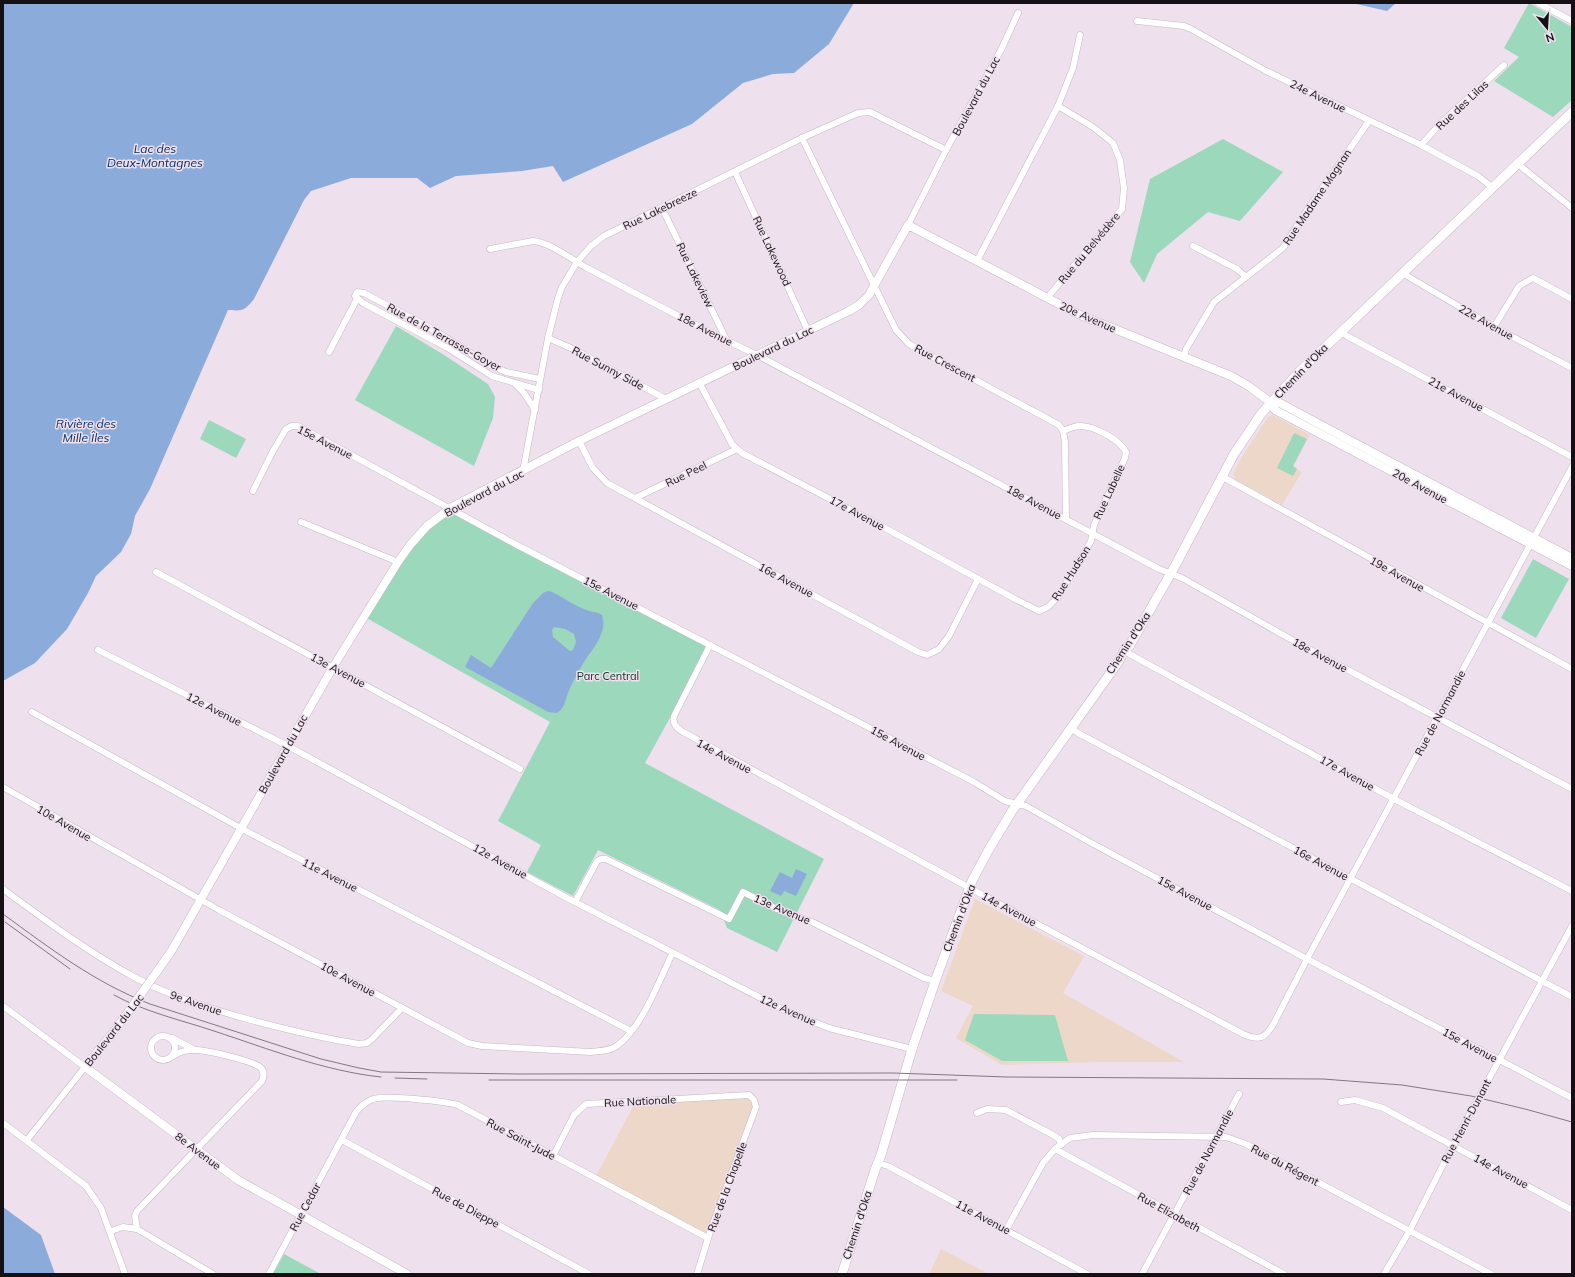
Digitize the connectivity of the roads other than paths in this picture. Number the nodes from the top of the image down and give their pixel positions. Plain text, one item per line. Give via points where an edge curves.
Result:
1 (1538, 3) edge
2 (1018, 13) dead end
3 (1137, 21) dead end
4 (1572, 21) edge
5 (1080, 35) dead end
6 (1504, 65) dead end
7 (1058, 106) junction
8 (1572, 112) edge
9 (1370, 121) junction
10 (802, 138) junction
11 (1421, 145) junction
12 (946, 150) junction
13 (1518, 164) junction
14 (735, 172) junction
15 (1493, 188) junction
16 (662, 208) junction
17 (1572, 208) edge
18 (908, 225) junction
19 (1194, 246) dead end
20 (490, 249) dead end
21 (977, 261) junction
22 (577, 262) junction
23 (1402, 273) junction
24 (1245, 276) junction
25 (874, 285) junction
26 (1047, 298) junction
27 (357, 299) junction
28 (1572, 299) edge
29 (1494, 327) junction
30 (808, 331) junction
31 (1341, 331) junction
32 (548, 338) junction
33 (727, 341) junction
34 (329, 352) dead end
35 (757, 355) junction
36 (1184, 356) junction
37 (1572, 368) edge
38 (540, 379) junction
39 (514, 384) junction
40 (700, 384) junction
41 (538, 390) junction
42 (666, 399) junction
43 (1270, 402) junction
44 (535, 410) junction
45 (1063, 431) junction
46 (579, 442) junction
47 (737, 450) junction
48 (1572, 457) edge
49 (1572, 467) edge
50 (523, 471) junction
51 (1223, 477) junction
52 (253, 491) dead end
53 (635, 498) junction
54 (450, 509) junction
55 (1066, 519) junction
56 (301, 522) dead end
57 (1093, 532) junction
58 (1532, 541) junction
59 (1572, 558) edge
60 (398, 562) junction
61 (1572, 566) edge
62 (156, 572) dead end
63 (1171, 574) junction
64 (978, 579) junction
65 (1043, 610) joint
66 (1488, 624) junction
67 (710, 645) junction
68 (98, 650) dead end
69 (1124, 651) junction
70 (332, 667) junction
71 (1572, 669) edge
72 (32, 712) dead end
73 (1438, 718) junction
74 (1071, 728) junction
75 (288, 746) junction
76 (520, 769) dead end
77 (3, 788) edge
78 (1572, 790) edge
79 (1394, 799) junction
80 (1018, 804) junction
81 (241, 829) junction
82 (1351, 879) junction
83 (970, 888) junction
84 (3, 889) edge
85 (1572, 891) edge
86 (199, 899) junction
87 (575, 902) junction
88 (1572, 926) edge
89 (672, 954) junction
90 (1307, 959) junction
91 (935, 981) junction
92 (1543, 981) junction
93 (1572, 997) edge
94 (3, 1006) edge
95 (402, 1008) junction
96 (631, 1030) junction
97 (170, 1038) junction
98 (912, 1049) junction
99 (195, 1050) junction
100 (173, 1056) junction
101 (1499, 1060) junction
102 (85, 1067) junction
103 (1239, 1094) dead end
104 (1572, 1098) edge
105 (754, 1100) joint
106 (1341, 1102) dead end
107 (977, 1114) dead end
108 (3, 1123) edge
109 (1215, 1137) junction
110 (27, 1140) junction
111 (342, 1140) junction
112 (1061, 1145) junction
113 (1453, 1145) junction
114 (196, 1149) junction
115 (1055, 1149) junction
116 (554, 1156) junction
117 (878, 1163) junction
118 (1572, 1210) edge
119 (301, 1215) junction
120 (1174, 1215) junction
121 (137, 1229) junction
122 (1006, 1230) junction
123 (1410, 1230) junction
124 (111, 1231) junction
125 (708, 1238) junction
126 (125, 1274) edge
127 (213, 1274) edge
128 (269, 1274) edge
129 (407, 1274) edge
130 (590, 1274) edge
131 (697, 1274) edge
132 (842, 1274) edge
133 (1087, 1274) edge
134 (1142, 1274) edge
135 (1284, 1274) edge
136 (1384, 1274) edge
137 (1490, 1274) edge

1 - 4 street
2 - 12 street, Boulevard du Lac
3 - 9 street, 24e Avenue via 1184,26 1266,71
5 - 7 street via 1073,68
6 - 11 street, Rue des Lilas
7 - 21 street
7 - 26 street, Rue du Belvédère via 1093,127 1113,143 1120,160 1124,188 1122,209
8 - 13 main road, Chemin d'Oka
9 - 11 street, 24e Avenue
9 - 24 street, Rue Madame Magnan via 1283,248
10 - 12 street, Rue Lakebreeze via 858,113 870,112
10 - 14 street, Rue Lakebreeze
10 - 25 street, Rue Crescent
11 - 15 street, 24e Avenue via 1478,176
12 - 18 street, Boulevard du Lac
13 - 15 main road, Chemin d'Oka
13 - 17 street
14 - 16 street, Rue Lakebreeze
14 - 30 street, Rue Lakewood
15 - 23 main road, Chemin d'Oka
16 - 22 street, Rue Lakebreeze via 604,236
16 - 33 street, Rue Lakeview
18 - 21 street, 20e Avenue
18 - 25 street, Boulevard du Lac
19 - 24 street
20 - 22 street, 18e Avenue via 540,241
21 - 26 street, 20e Avenue
22 - 32 street, Rue Lakebreeze via 562,287
22 - 33 street, 18e Avenue
23 - 29 street, 22e Avenue
23 - 31 main road, Chemin d'Oka
24 - 36 street, Rue Madame Magnan via 1214,302
25 - 30 street, Boulevard du Lac via 859,305
25 - 45 street, Rue Crescent via 896,330 909,344 1049,418 1060,425
26 - 36 street, 20e Avenue via 1094,321
27 - 34 street
27 - 38 street, Rue de la Terrasse-Goyer via 357,292 364,293 434,330 488,364 506,372
27 - 39 street, Rue de la Terrasse-Goyer via 446,347 492,376
28 - 29 street via 1532,278 1518,286
29 - 37 street, 22e Avenue
30 - 35 street, Boulevard du Lac
31 - 43 main road, Chemin d'Oka
31 - 48 street, 21e Avenue
32 - 38 street, Rue Lakebreeze
32 - 42 street, Rue Sunny Side via 574,349
33 - 35 street, 18e Avenue
35 - 40 street, Boulevard du Lac
35 - 55 street, 18e Avenue
36 - 43 street, 20e Avenue via 1235,377
38 - 41 street, Rue Lakebreeze
39 - 41 street, Rue de la Terrasse-Goyer
39 - 44 street, Rue de la Terrasse-Goyer via 524,393
40 - 42 street, Boulevard du Lac
40 - 47 street, 17e Avenue
41 - 44 street, Rue Lakebreeze
42 - 46 street, Boulevard du Lac
43 - 51 main road, Chemin d'Oka via 1234,454
43 - 58 street, 20e Avenue via 1275,410
44 - 50 street, Rue Lakebreeze
45 - 55 street
45 - 57 street, Rue Labelle via 1078,426 1090,427 1118,441 1126,452
46 - 50 street, Boulevard du Lac
46 - 53 street, 16e Avenue via 600,477
47 - 53 street, Rue Peel
47 - 64 street, 17e Avenue
49 - 58 street, Rue de Normandie
50 - 54 street, Boulevard du Lac
51 - 63 main road, Chemin d'Oka
51 - 66 street, 19e Avenue
52 - 54 street, 15e Avenue via 286,428 298,426
53 - 64 street, 16e Avenue via 918,652 927,654 939,649 949,636
54 - 60 street, Boulevard du Lac via 427,526
54 - 67 street, 15e Avenue
55 - 57 street, 18e Avenue
56 - 60 street
57 - 63 street, 18e Avenue
57 - 65 street, Rue Hudson via 1091,541 1058,597
58 - 59 street, 20e Avenue
58 - 61 street, 20e Avenue
58 - 66 street, Rue de Normandie
60 - 70 street, Boulevard du Lac
62 - 70 street, 13e Avenue
63 - 69 main road, Chemin d'Oka
63 - 73 street, 18e Avenue
64 - 65 street, 17e Avenue via 1033,609
66 - 71 street, 19e Avenue
66 - 73 street, Rue de Normandie
67 - 80 street, 15e Avenue via 1005,800
67 - 83 street, 14e Avenue via 674,716 674,724 679,729
68 - 75 street, 12e Avenue
69 - 74 main road, Chemin d'Oka
69 - 79 street, 17e Avenue
70 - 75 street, Boulevard du Lac
70 - 76 street, 13e Avenue
72 - 81 street, 11e Avenue
73 - 78 street, 18e Avenue
73 - 79 street, Rue de Normandie
74 - 80 main road, Chemin d'Oka
74 - 82 street, 16e Avenue
75 - 81 street, Boulevard du Lac
75 - 87 street, 12e Avenue
77 - 86 street, 10e Avenue
79 - 82 street, Rue de Normandie
79 - 85 street, 17e Avenue
80 - 83 main road, Chemin d'Oka via 988,851
80 - 90 street, 15e Avenue via 1026,806
81 - 86 street, Boulevard du Lac
81 - 96 street, 11e Avenue
82 - 90 street, Rue de Normandie
82 - 92 street, 16e Avenue
83 - 90 street, 14e Avenue via 1254,1038 1264,1036 1271,1029
83 - 91 main road, Chemin d'Oka
84 - 95 street, 9e Avenue via 80,944 134,976 173,995 222,1012 303,1034 359,1044 372,1039
86 - 95 street, 10e Avenue
86 - 102 street, Boulevard du Lac, bridge via 156,974
87 - 89 street, 12e Avenue
87 - 91 street, 13e Avenue via 597,861 606,859 729,919 743,892
88 - 92 street, Rue Henri-Dunant
89 - 96 street, 10e Avenue via 641,1016
89 - 98 street, 12e Avenue via 782,1010 829,1028
90 - 101 street, 15e Avenue
91 - 98 main road, Chemin d'Oka
92 - 93 street, 16e Avenue
92 - 101 street, Rue Henri-Dunant
94 - 102 street, 8e Avenue
95 - 96 street, 10e Avenue via 468,1043 482,1046 591,1052 617,1046
97 - 99 street
97 - 100 street via 175,1044
97 - 100 street via 162,1035 155,1039 151,1050 162,1060
98 - 117 main road, Chemin d'Oka
99 - 100 street via 180,1052
99 - 114 street via 252,1063 263,1070 264,1076
101 - 104 street, 15e Avenue
101 - 113 street, Rue Henri-Dunant
102 - 110 street, Boulevard du Lac
102 - 114 street, 8e Avenue
103 - 109 street, Rue de Normandie
105 - 116 street, Rue Nationale via 749,1095 586,1104 574,1115
105 - 125 street, Rue de la Chapelle via 756,1107
106 - 113 street, 14e Avenue via 1355,1100 1383,1108
107 - 112 street via 987,1109 1006,1110 1055,1136
108 - 110 street
109 - 112 street, Rue du Régent via 1093,1136 1070,1138
109 - 120 street, Rue de Normandie
109 - 123 street, Rue du Régent via 1226,1136 1246,1144
110 - 124 street via 86,1186 101,1208
111 - 116 street, Rue Saint-Jude via 356,1112 363,1104 374,1099 392,1098 458,1105
111 - 119 street, Rue Cedar
111 - 130 street, Rue de Dieppe
112 - 115 street, Rue du Régent
113 - 118 street, 14e Avenue
113 - 123 street, Rue Henri-Dunant
114 - 119 street, 8e Avenue via 238,1180
114 - 121 street via 137,1211 134,1216
115 - 120 street, Rue Elizabeth
115 - 122 street, Rue du Régent via 1043,1163
116 - 125 street, Rue Saint-Jude
117 - 122 street, 11e Avenue
117 - 132 main road, Chemin d'Oka
119 - 128 street, Rue Cedar
119 - 129 street, 8e Avenue
120 - 134 street, Rue de Normandie
120 - 135 street, Rue Elizabeth
121 - 124 street via 123,1227
121 - 127 street
122 - 133 street, 11e Avenue
123 - 136 street, Rue Henri-Dunant
123 - 137 street, Rue du Régent
124 - 126 street
125 - 131 street, Rue de la Chapelle

